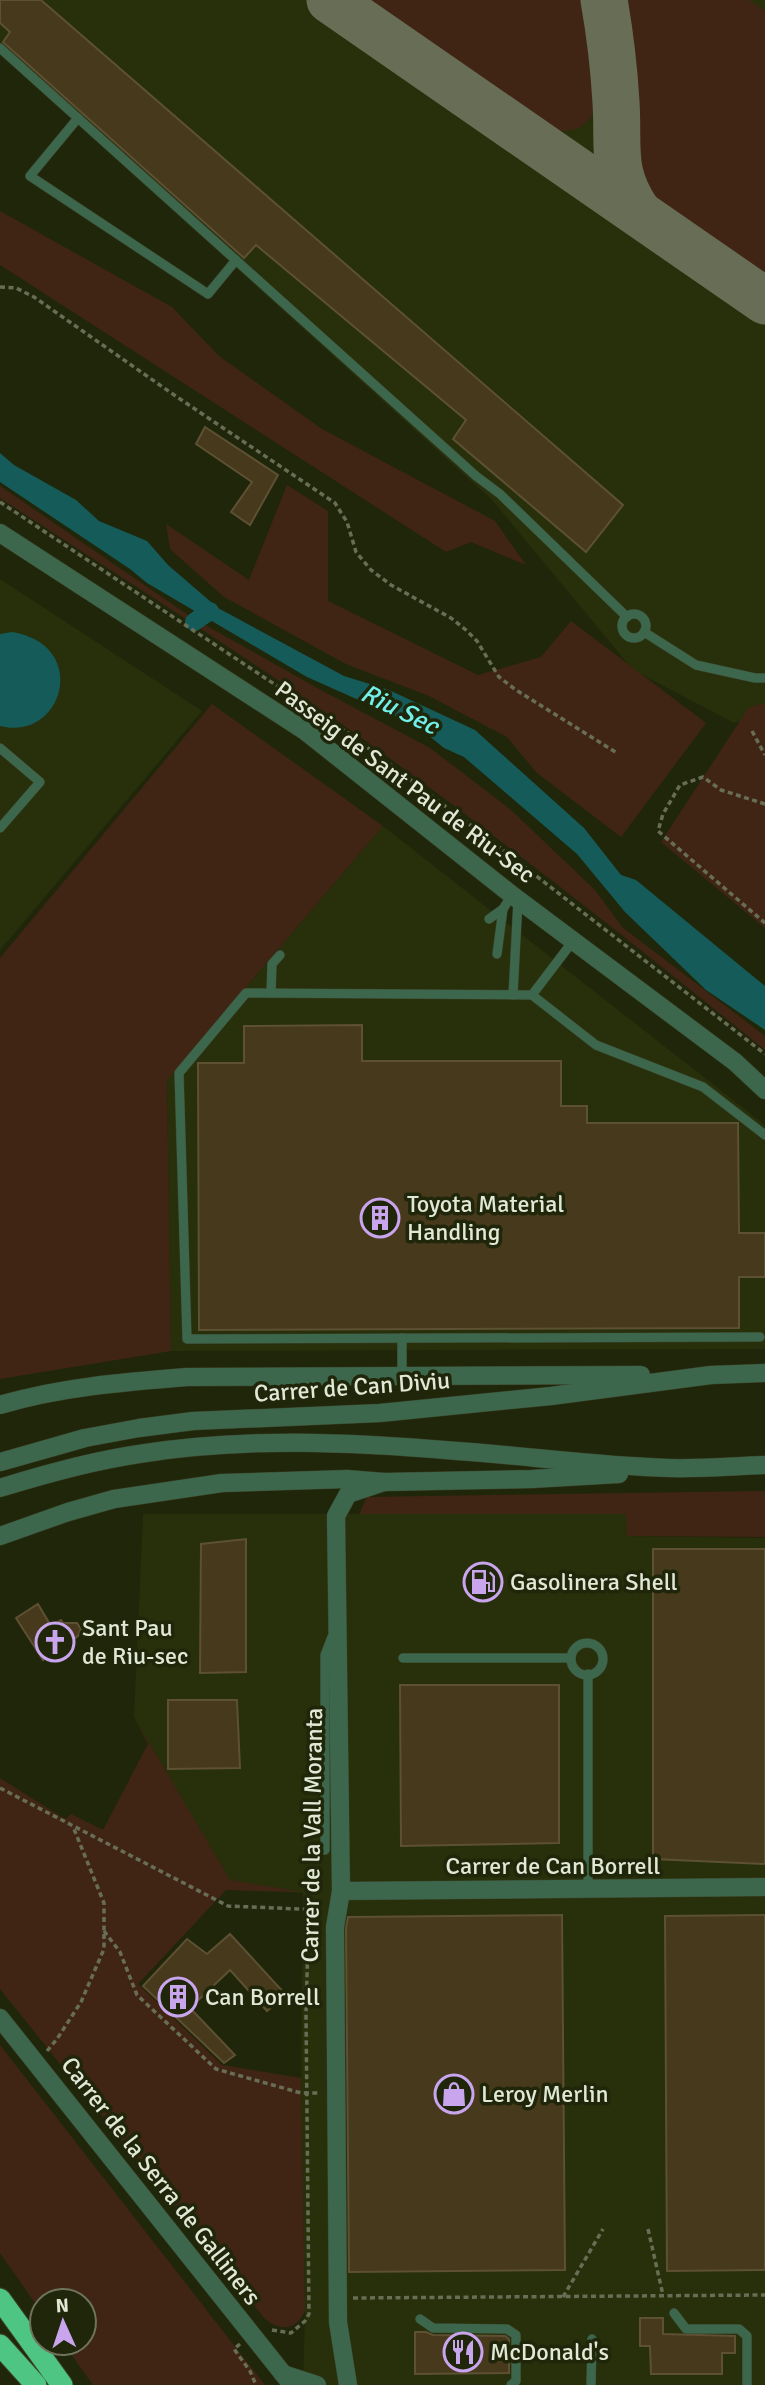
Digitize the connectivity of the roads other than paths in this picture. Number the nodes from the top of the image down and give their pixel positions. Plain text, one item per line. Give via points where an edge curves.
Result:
1 (0, 48) edge
2 (78, 118) junction
3 (236, 260) junction
4 (0, 533) edge
5 (626, 617) junction
6 (644, 632) junction
7 (765, 678) edge
8 (0, 748) edge
9 (0, 828) edge
10 (511, 901) junction
11 (489, 919) dead end
12 (573, 942) junction
13 (280, 954) dead end
14 (497, 954) dead end
15 (271, 993) junction
16 (513, 995) junction
17 (532, 995) junction
18 (765, 1090) edge
19 (765, 1135) edge
20 (760, 1337) dead end
21 (402, 1338) junction
22 (765, 1373) edge
23 (402, 1375) junction
24 (711, 1375) junction
25 (0, 1405) edge
26 (0, 1462) edge
27 (765, 1465) edge
28 (671, 1468) junction
29 (384, 1482) junction
30 (0, 1488) edge
31 (0, 1536) edge
32 (337, 1625) junction
33 (403, 1658) dead end
34 (571, 1658) junction
35 (588, 1674) junction
36 (325, 1850) dead end
37 (765, 1887) edge
38 (588, 1890) junction
39 (341, 1891) junction
40 (0, 2018) edge
41 (0, 2299) edge
42 (674, 2313) dead end
43 (420, 2319) dead end
44 (592, 2339) dead end
45 (0, 2345) edge
46 (288, 2380) edge
47 (36, 2385) edge
48 (62, 2385) edge
49 (317, 2385) edge
50 (348, 2385) edge
51 (359, 2385) edge
52 (367, 2385) edge
53 (511, 2385) edge
54 (591, 2385) edge
55 (747, 2385) edge

1 - 2 lane
2 - 3 lane
2 - 3 lane via 30,176 208,294
3 - 5 lane via 500,494
4 - 10 street, Passeig de Sant Pau de Riu-Sec via 304,731
5 - 6 lane via 641,616
5 - 6 lane via 623,628 627,635
6 - 7 lane via 696,665
8 - 9 lane via 40,782
10 - 11 lane
10 - 12 street, Passeig de Sant Pau de Riu-Sec
10 - 14 lane
10 - 16 lane
12 - 17 lane
12 - 18 street, Passeig de Sant Pau de Riu-Sec via 735,1062
13 - 15 lane via 272,964
15 - 16 lane
15 - 21 lane via 246,993 178,1073 187,1339
16 - 17 lane
17 - 19 lane via 596,1045 703,1087
20 - 21 lane
21 - 23 lane
22 - 24 street, Carrer de Can Diviu
23 - 24 street, Carrer de Can Diviu
23 - 25 street, Carrer de Can Diviu via 187,1377 121,1382
24 - 26 street, Carrer de Can Diviu via 380,1413 139,1428
27 - 28 street, Carrer de Can Diviu
28 - 29 street, Carrer de Can Diviu via 532,1479
28 - 30 street, Carrer de Can Diviu via 373,1445 280,1443 139,1454
29 - 31 street, Carrer de Can Diviu via 222,1483 165,1491 114,1499
29 - 32 street, Carrer de la Vall Moranta via 348,1494 335,1516
32 - 36 lane via 325,1655
32 - 39 street, Carrer de la Vall Moranta
33 - 34 lane
34 - 35 lane via 574,1668
34 - 35 lane via 579,1645 590,1643 599,1648 601,1667
35 - 38 lane
37 - 38 street, Carrer de Can Borrell
38 - 39 street, Carrer de Can Borrell
39 - 50 street, Carrer de la Vall Moranta via 335,1927 337,2298
40 - 46 street, Carrer de la Serra de Galliners
41 - 48 highway
42 - 55 lane via 686,2329 740,2329 747,2336
43 - 53 lane via 433,2328 507,2329 516,2335 517,2373
44 - 54 lane
45 - 47 highway
46 - 49 street, Carrer de la Serra de Galliners
51 - 52 street

